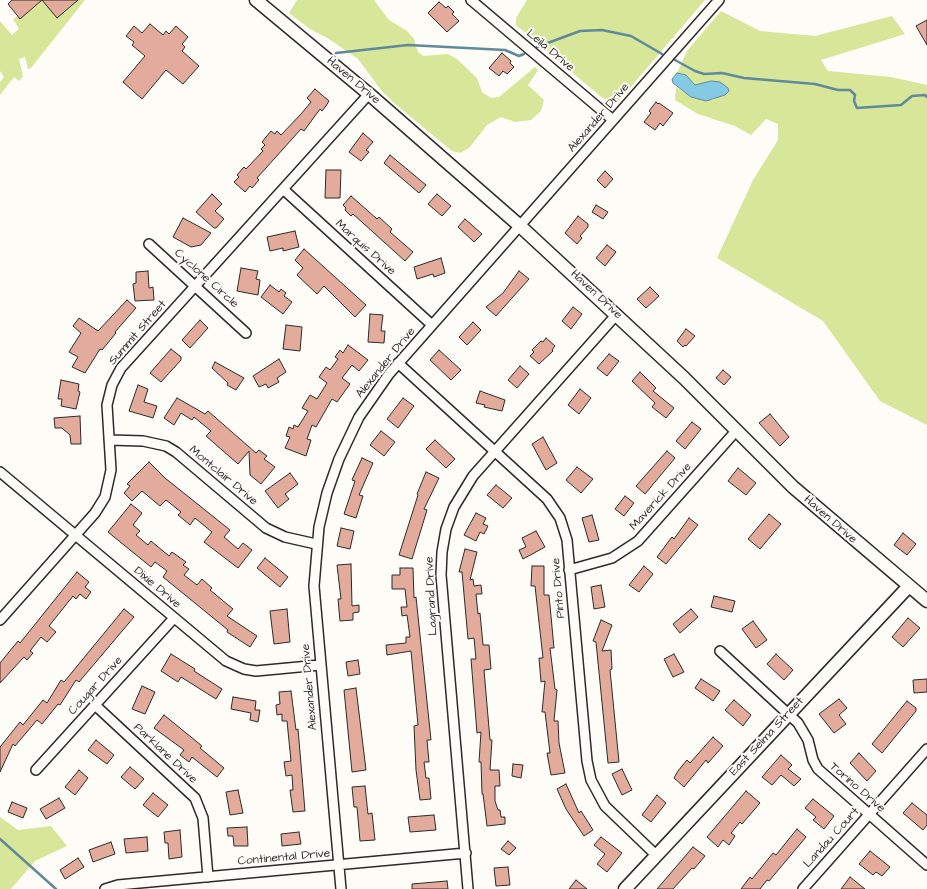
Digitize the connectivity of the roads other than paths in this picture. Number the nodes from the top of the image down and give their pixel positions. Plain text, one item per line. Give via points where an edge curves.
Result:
1 (256, 0) edge
2 (471, 0) edge
3 (719, 0) edge
4 (369, 94) junction
5 (613, 120) junction
6 (283, 190) junction
7 (520, 226) junction
8 (149, 244) dead end
9 (195, 286) junction
10 (617, 314) junction
11 (432, 325) junction
12 (246, 332) dead end
13 (398, 363) junction
14 (736, 431) junction
15 (109, 440) junction
16 (495, 452) junction
17 (0, 472) edge
18 (75, 536) junction
19 (316, 544) junction
20 (570, 570) junction
21 (909, 586) junction
22 (927, 601) edge
23 (174, 618) junction
24 (0, 620) edge
25 (720, 651) dead end
26 (320, 665) junction
27 (95, 705) junction
28 (788, 714) junction
29 (927, 749) edge
30 (36, 770) dead end
31 (869, 814) junction
32 (466, 853) junction
33 (656, 855) junction
34 (338, 865) junction
35 (927, 865) edge
36 (208, 877) junction
37 (105, 889) edge
38 (341, 889) edge
39 (468, 889) edge
40 (625, 889) edge
41 (803, 889) edge

1 - 4 street, Haven Drive
2 - 5 street, Leila Drive
3 - 5 street, Alexander Drive
4 - 6 street, Summit Street
4 - 7 street, Haven Drive
5 - 7 street, Alexander Drive
6 - 9 street, Summit Street
6 - 11 street, Marquis Drive
7 - 10 street, Haven Drive
7 - 11 street, Alexander Drive
8 - 9 street, Cyclone Circle
9 - 12 street, Cyclone Circle
9 - 15 street, Summit Street via 116,376 107,404
10 - 14 street, Haven Drive
10 - 16 street, Lagrand Drive
11 - 13 street, Alexander Drive
13 - 16 street, Pinto Drive
13 - 19 street, Alexander Drive via 369,402 345,444 327,493
14 - 20 street, Maverick Drive via 635,544 612,558
14 - 21 street, Haven Drive via 793,487
15 - 18 street, Summit Street via 111,470 108,488 96,513
15 - 19 street, Montclair Drive via 143,441 166,446 266,528 291,539
16 - 20 street, Pinto Drive via 547,499 556,512 565,532
16 - 32 street, Lagrand Drive via 473,476 454,506 446,529 441,558
17 - 18 street, Dixie Drive
18 - 23 street, Dixie Drive
18 - 24 street, Summit Street
19 - 26 street, Alexander Drive via 314,586
20 - 33 street, Pinto Drive via 587,761 591,780 599,798 608,809
21 - 22 street, Haven Drive
21 - 28 street, East Selma Street
23 - 26 street, Dixie Drive via 221,658 244,669 256,671
23 - 27 street, Cougar Drive
25 - 28 street, Torino Drive
26 - 34 street, Alexander Drive
27 - 30 street, Cougar Drive
27 - 36 street, Parklane Drive via 194,798 203,818
28 - 31 street, Torino Drive via 804,731 818,769
28 - 33 street, East Selma Street
29 - 31 street, Landau Court
31 - 35 street, Torino Drive
31 - 41 street, Landau Court
32 - 34 street, Continental Drive
32 - 39 street, Lagrand Drive
33 - 40 street, East Selma Street
34 - 36 street, Continental Drive
34 - 38 street, Alexander Drive
36 - 37 street, Continental Drive via 118,884

